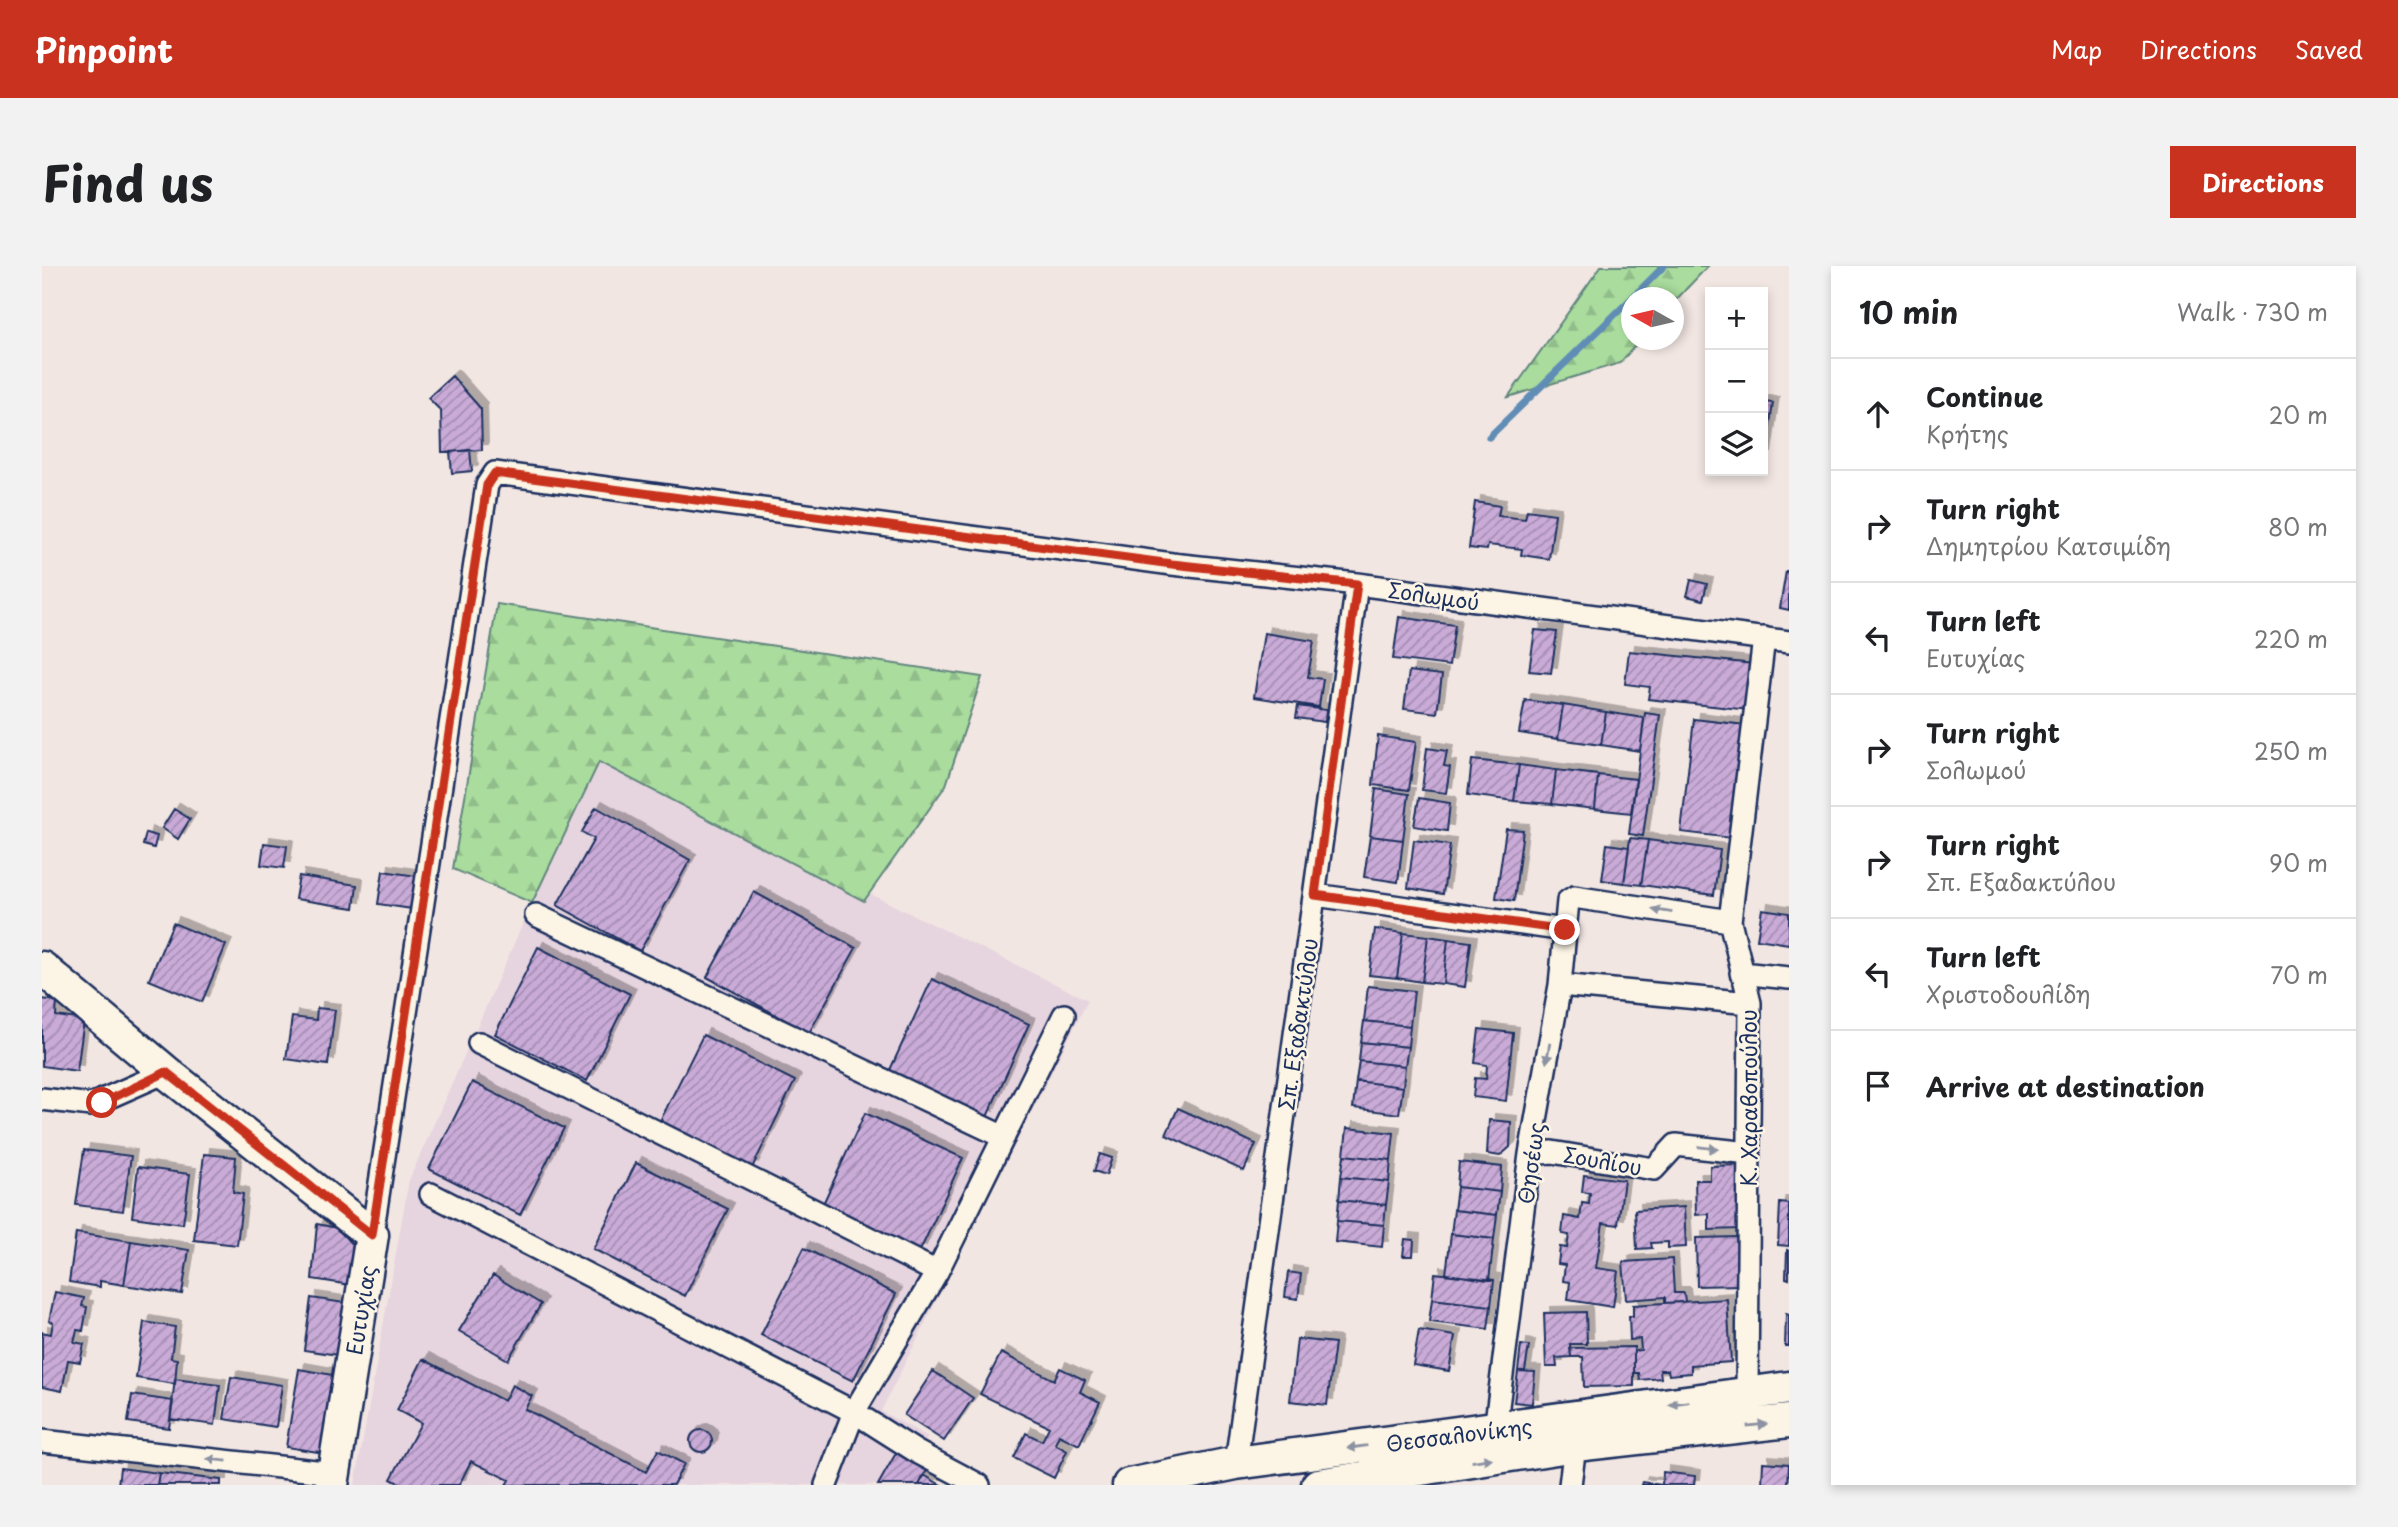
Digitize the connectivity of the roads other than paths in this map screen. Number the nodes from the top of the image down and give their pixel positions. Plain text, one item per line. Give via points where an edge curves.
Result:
1 (495, 473) joint
2 (1357, 584) junction
3 (1764, 638) junction
4 (1789, 642) edge
5 (1315, 895) junction
6 (537, 915) dead end
7 (1730, 921) junction
8 (1565, 930) junction
9 (42, 968) edge
10 (1741, 973) junction
11 (1789, 978) edge
12 (1560, 985) junction
13 (1750, 1003) junction
14 (1065, 1015) dead end
15 (479, 1043) dead end
16 (166, 1072) junction
17 (42, 1098) edge
18 (1004, 1137) junction
19 (1749, 1153) junction
20 (1530, 1154) junction
21 (431, 1194) dead end
22 (372, 1235) junction
23 (937, 1272) junction
24 (1789, 1388) edge
25 (1747, 1393) junction
26 (854, 1412) junction
27 (1789, 1421) edge
28 (1495, 1430) junction
29 (42, 1441) edge
30 (1576, 1445) junction
31 (1236, 1463) junction
32 (1426, 1477) edge
33 (333, 1479) edge
34 (826, 1485) edge
35 (979, 1485) edge
36 (1129, 1485) edge
37 (1318, 1485) edge
38 (1570, 1485) edge

1 - 2 street, Σολωμού via 1172,564
1 - 22 street, Ευτυχίας via 487,485
2 - 3 street, Σολωμού
2 - 5 street, Σπ. Εξαδακτύλου
3 - 4 street, Σολωμού
3 - 7 street, Κ. Χαραβοπούλου
5 - 8 street
5 - 31 street, Σπ. Εξαδακτύλου
6 - 18 street
7 -> 8 street, Θησέως via 1570,898
7 - 10 street, Κ. Χαραβοπούλου
8 - 12 street, Θησέως
9 - 16 main road
10 - 11 street
10 - 13 street, Κ. Χαραβοπούλου
12 - 13 street
12 -> 20 street, Θησέως
13 - 19 street, Κ. Χαραβοπούλου
14 - 18 street
15 - 23 street
16 - 17 street via 91,1105
16 - 22 main road
18 - 23 street
20 -> 19 street, Σουλίου via 1552,1152 1654,1169 1676,1144
19 - 25 street, Κ. Χαραβοπούλου
20 - 28 street, Θησέως
21 - 26 street
22 - 33 main road, Ευτυχίας
23 - 26 street
24 - 25 main road, Θεσσαλονίκης
25 -> 28 main road, Θεσσαλονίκης
26 - 34 street
26 - 35 street
30 -> 27 main road, Θεσσαλονίκης
28 -> 31 main road, Θεσσαλονίκης
33 -> 29 street
32 -> 30 main road, Θεσσαλονίκης
30 - 38 street
31 - 36 main road, Θεσσαλονίκης
32 - 37 main road, Θεσσαλονίκης

